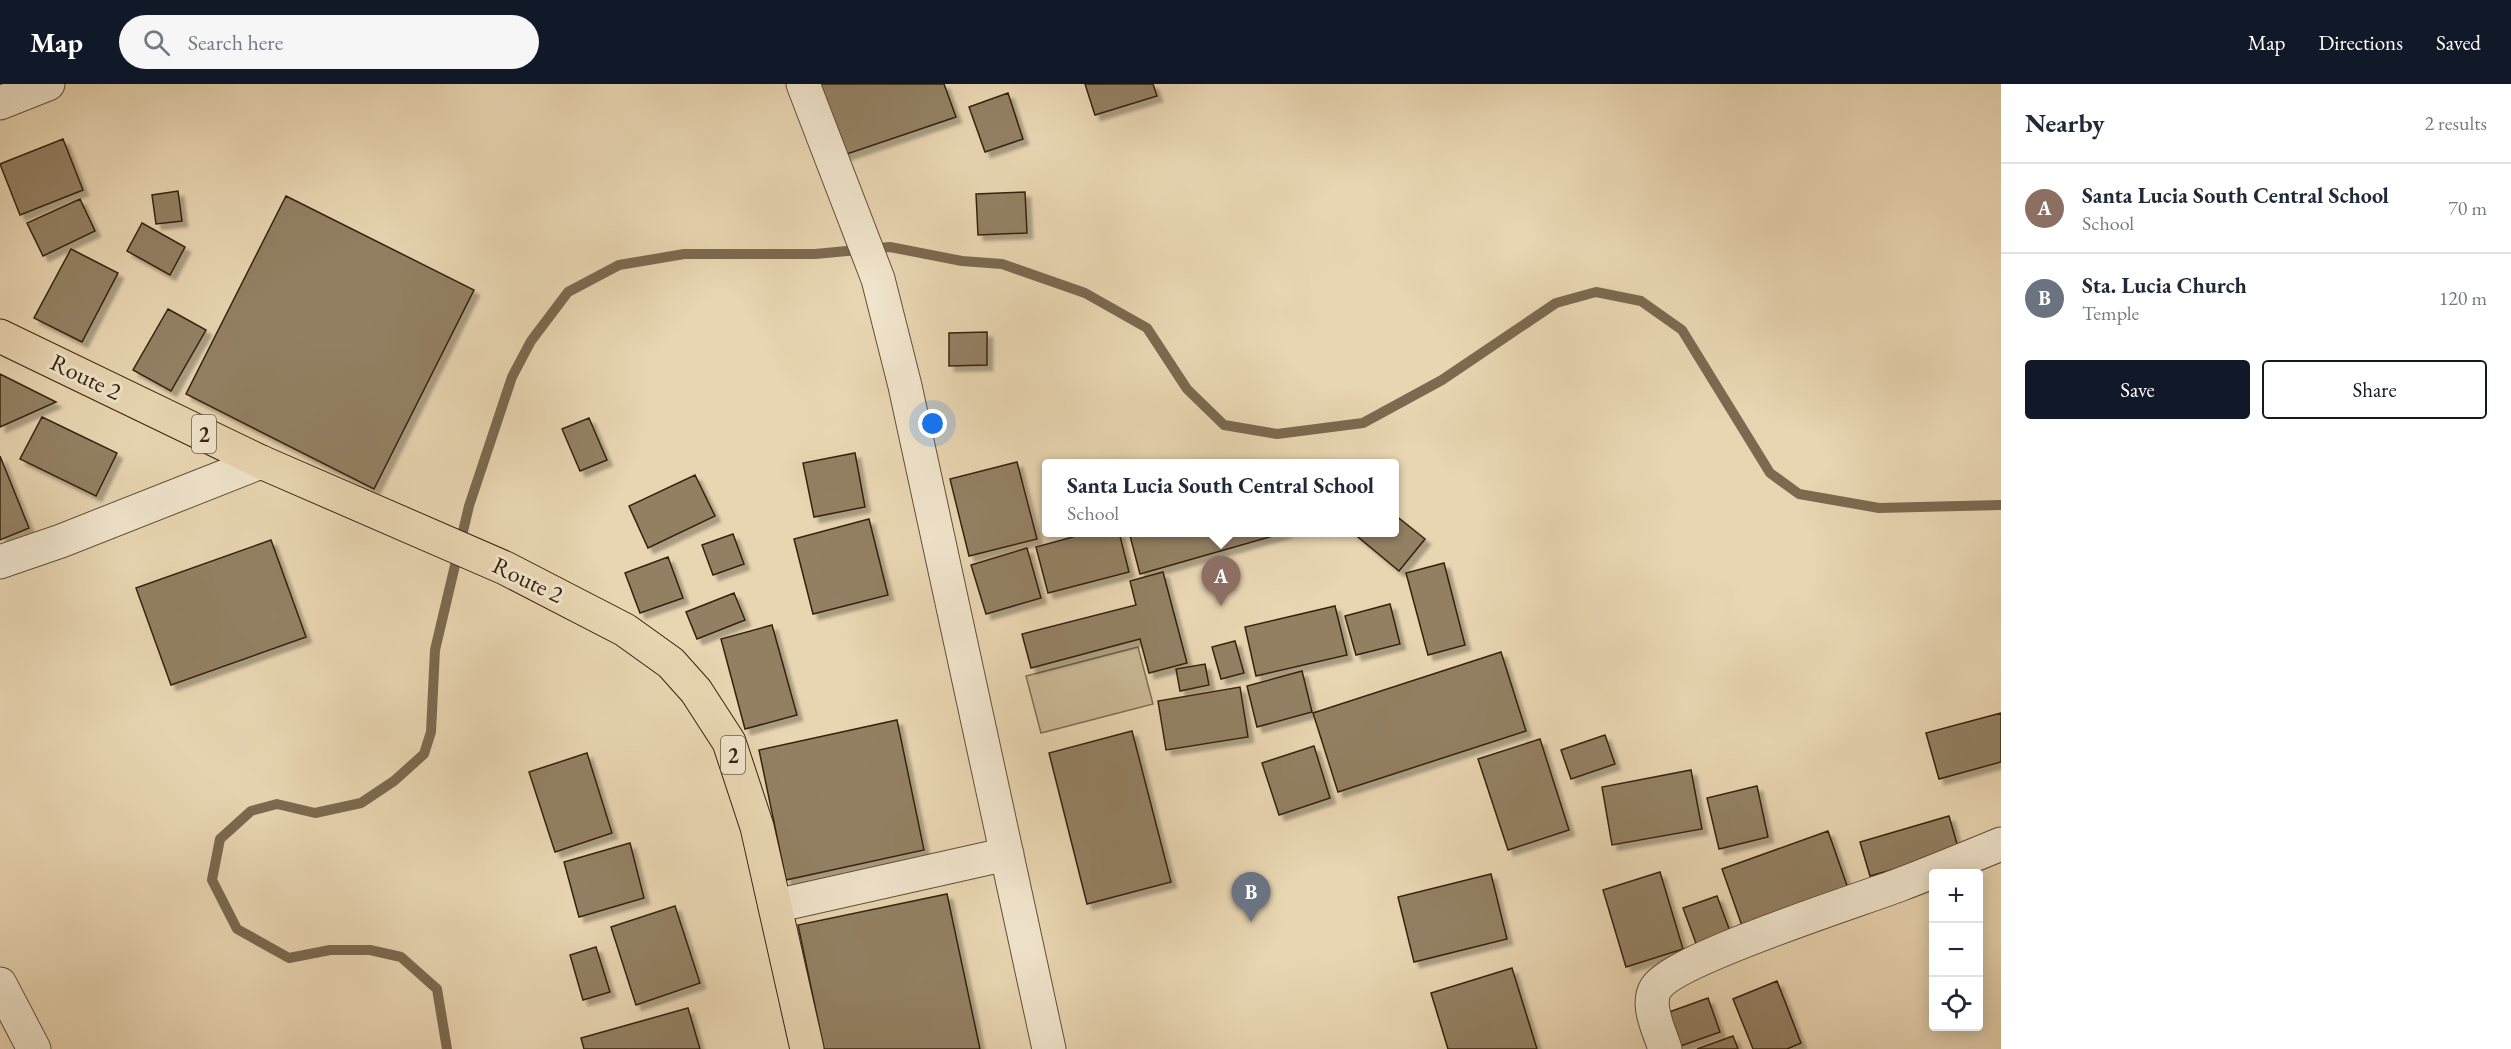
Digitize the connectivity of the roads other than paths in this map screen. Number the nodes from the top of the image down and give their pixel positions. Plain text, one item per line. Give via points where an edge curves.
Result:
1 (48, 84) edge
2 (803, 84) edge
3 (0, 103) edge
4 (0, 336) edge
5 (261, 462) junction
6 (0, 562) edge
7 (2001, 844) edge
8 (1007, 854) junction
9 (775, 906) junction
10 (0, 984) edge
11 (34, 1049) edge
12 (807, 1049) edge
13 (1049, 1049) edge
14 (1665, 1049) edge

1 - 3 street
2 - 8 street via 878,279
4 - 5 highway, Route 2 / 2
5 - 6 street
5 - 9 highway, Route 2 / 2 via 505,568 625,630 671,663 696,691 729,742 757,827
7 - 14 street via 1724,950 1670,976 1656,988 1652,1000
8 - 9 street
8 - 13 street
9 - 12 highway, Route 2 / 2
10 - 11 street

